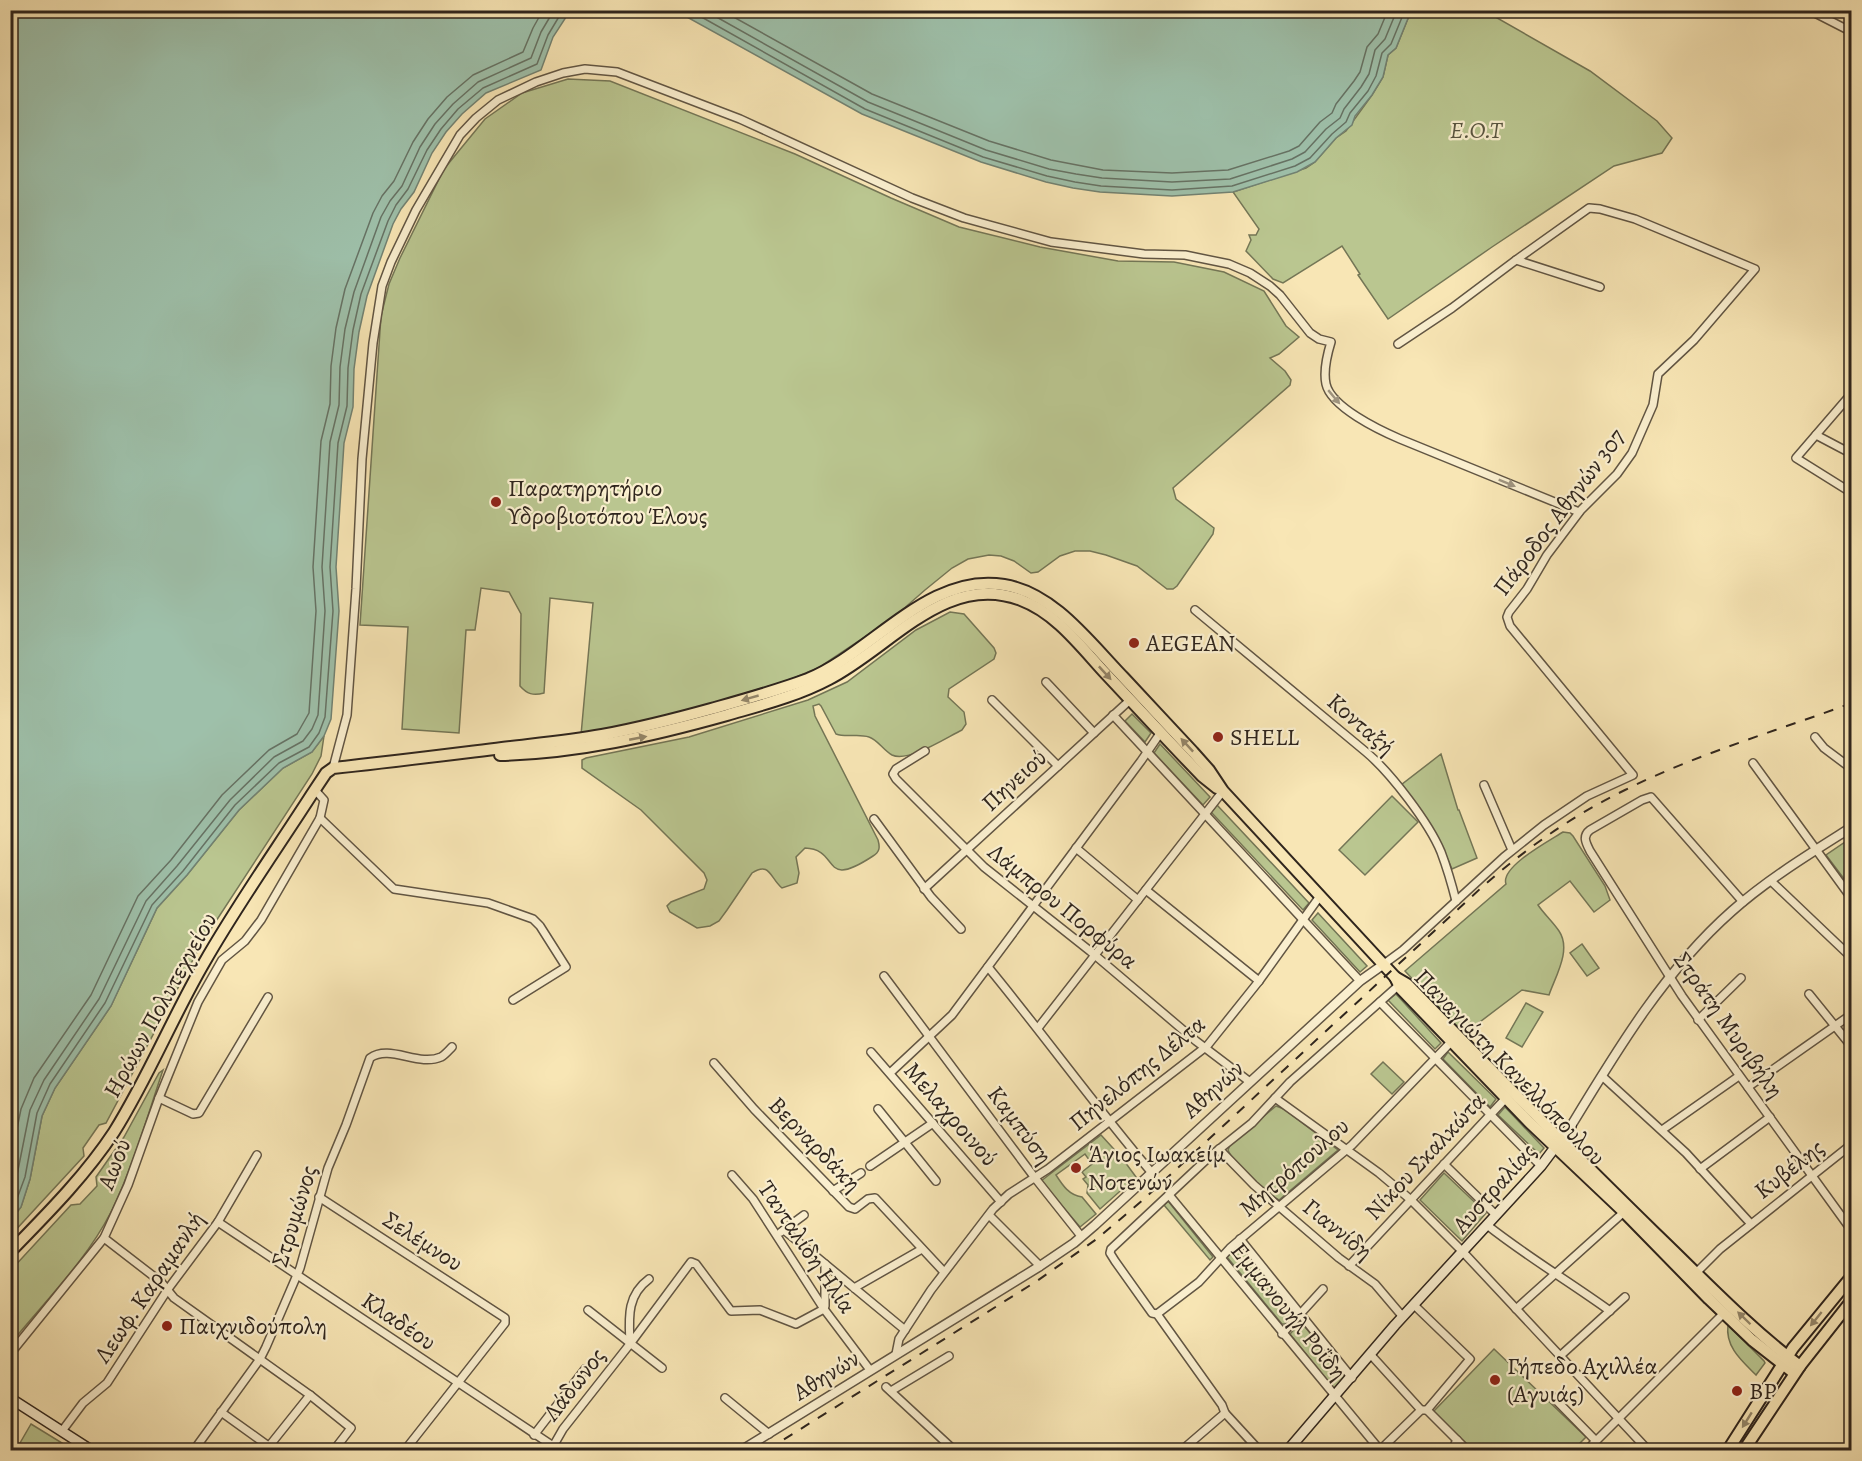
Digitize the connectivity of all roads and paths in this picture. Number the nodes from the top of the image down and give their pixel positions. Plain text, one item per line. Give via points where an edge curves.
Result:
1 (1809, 10) edge
2 (1851, 32) edge
3 (1516, 260) junction
4 (1600, 287) dead end
5 (1398, 344) dead end
6 (1851, 393) edge
7 (1816, 435) junction
8 (1851, 454) edge
9 (1851, 493) edge
10 (1579, 512) junction
11 (1195, 610) dead end
12 (1046, 682) dead end
13 (992, 700) dead end
14 (1130, 700) junction
15 (1113, 716) junction
16 (1161, 732) junction
17 (1094, 733) junction
18 (1815, 737) dead end
19 (925, 751) dead end
20 (1148, 753) junction
21 (455, 756) junction
22 (1753, 763) dead end
23 (1058, 766) junction
24 (333, 768) junction
25 (1851, 769) edge
26 (1633, 775) joint
27 (1484, 785) dead end
28 (315, 790) junction
29 (1223, 791) junction
30 (1205, 814) junction
31 (320, 818) junction
32 (874, 819) dead end
33 (1851, 827) edge
34 (1076, 848) junction
35 (1512, 850) junction
36 (966, 851) junction
37 (1815, 851) junction
38 (1771, 881) junction
39 (924, 889) junction
40 (1146, 890) junction
41 (1320, 896) junction
42 (1851, 899) edge
43 (1138, 900) junction
44 (1456, 901) junction
45 (1743, 902) junction
46 (1033, 906) junction
47 (1304, 921) junction
48 (961, 929) dead end
49 (1095, 955) junction
50 (1851, 958) edge
51 (1384, 964) junction
52 (988, 967) junction
53 (884, 976) dead end
54 (1671, 978) junction
55 (1741, 978) dead end
56 (1259, 981) junction
57 (1360, 981) junction
58 (1397, 981) junction
59 (1809, 994) dead end
60 (268, 997) dead end
61 (513, 1000) dead end
62 (1380, 1002) junction
63 (1851, 1014) edge
64 (1698, 1020) junction
65 (1835, 1026) junction
66 (1038, 1028) junction
67 (929, 1035) junction
68 (1451, 1042) junction
69 (452, 1047) dead end
70 (1851, 1047) edge
71 (1205, 1048) junction
72 (871, 1052) dead end
73 (1436, 1059) junction
74 (714, 1063) dead end
75 (890, 1073) junction
76 (1602, 1076) junction
77 (1739, 1076) junction
78 (1250, 1082) junction
79 (1748, 1087) junction
80 (159, 1098) junction
81 (1275, 1098) junction
82 (1506, 1098) junction
83 (878, 1109) dead end
84 (1490, 1114) junction
85 (1770, 1117) junction
86 (1109, 1122) junction
87 (933, 1124) junction
88 (1571, 1126) joint
89 (1662, 1130) junction
90 (905, 1143) junction
91 (1558, 1144) junction
92 (1851, 1144) edge
93 (1219, 1149) junction
94 (1347, 1149) junction
95 (257, 1155) dead end
96 (1444, 1164) junction
97 (870, 1166) dead end
98 (1541, 1166) junction
99 (1700, 1169) junction
100 (861, 1173) dead end
101 (1152, 1173) junction
102 (732, 1175) dead end
103 (1813, 1175) junction
104 (1035, 1178) junction
105 (936, 1181) dead end
106 (833, 1191) junction
107 (1169, 1195) junction
108 (319, 1197) junction
109 (1411, 1200) junction
110 (1001, 1202) junction
111 (1279, 1207) junction
112 (1624, 1212) junction
113 (804, 1215) dead end
114 (989, 1215) junction
115 (1496, 1215) junction
116 (218, 1222) junction
117 (1751, 1224) junction
118 (1487, 1225) junction
119 (784, 1230) junction
120 (1851, 1231) edge
121 (776, 1235) junction
122 (1081, 1236) junction
123 (104, 1238) junction
124 (1240, 1239) junction
125 (922, 1250) junction
126 (10, 1252) edge
127 (1463, 1252) junction
128 (1221, 1258) junction
129 (825, 1264) junction
130 (1040, 1266) junction
131 (1349, 1266) junction
132 (944, 1272) junction
133 (1556, 1272) junction
134 (1696, 1273) junction
135 (297, 1276) junction
136 (1851, 1276) edge
137 (649, 1279) dead end
138 (168, 1288) junction
139 (854, 1288) junction
140 (1323, 1289) dead end
141 (1625, 1297) dead end
142 (1851, 1300) edge
143 (1414, 1305) junction
144 (824, 1309) junction
145 (1516, 1309) junction
146 (588, 1310) dead end
147 (1610, 1311) junction
148 (1724, 1313) junction
149 (1157, 1314) junction
150 (1301, 1315) junction
151 (1403, 1317) junction
152 (905, 1330) junction
153 (1282, 1334) junction
154 (630, 1344) junction
155 (10, 1354) edge
156 (896, 1354) junction
157 (1371, 1355) junction
158 (949, 1356) dead end
159 (1560, 1356) junction
160 (260, 1359) junction
161 (1785, 1361) junction
162 (662, 1368) dead end
163 (585, 1369) dead end
164 (870, 1370) junction
165 (1797, 1370) junction
166 (1352, 1378) junction
167 (458, 1384) junction
168 (310, 1395) junction
169 (1552, 1396) dead end
170 (10, 1398) edge
171 (725, 1398) dead end
172 (1335, 1398) junction
173 (1424, 1410) junction
174 (221, 1412) junction
175 (1226, 1413) junction
176 (1618, 1418) junction
177 (62, 1431) junction
178 (769, 1434) junction
179 (534, 1435) junction
180 (1456, 1440) junction
181 (1596, 1441) junction
182 (270, 1449) edge
183 (91, 1450) edge
184 (194, 1450) edge
185 (334, 1450) edge
186 (405, 1450) edge
187 (554, 1450) edge
188 (742, 1450) edge
189 (954, 1450) edge
190 (1182, 1450) edge
191 (1259, 1450) edge
192 (1288, 1450) edge
193 (1380, 1450) edge
194 (1452, 1450) edge
195 (1467, 1450) edge
196 (1587, 1450) edge
197 (1648, 1450) edge
198 (1728, 1450) edge
199 (1744, 1450) edge

1 - 2 street
3 - 4 street
3 - 5 street
3 - 10 street, Πάροδος Αθηνών 307 via 1584,211 1594,208 1666,231 1755,269 1689,345 1658,374 1654,400 1634,451
6 - 7 street
7 - 8 street
7 - 9 street via 1796,458
24 -> 10 street via 349,694 364,437 382,286 416,210 467,126 520,88 555,75 585,69 625,75 740,119 964,218 1051,242 1194,256 1235,266 1278,293 1312,335 1330,342 1326,383 1342,405 1400,439
10 - 26 street, Πάροδος Αθηνών 307 via 1509,612 1508,622
11 - 44 street, Κονταξή via 1384,768 1436,842
12 - 17 street
13 - 23 street
14 - 15 street, Πηνειού
14 - 16 main road
21 -> 14 main road via 529,754 619,742 760,705 831,678 945,602 983,592 1014,597 1042,611
15 - 17 street, Πηνειού
15 - 20 street
16 - 20 street
16 - 29 main road via 1202,776
17 - 23 street, Πηνειού
18 - 25 street
19 - 36 street, Λάμπρου Πορφύρα via 896,769 894,776
20 - 30 street
20 - 34 street
21 - 24 main road
29 -> 21 main road via 1186,744 1061,615 1025,591 996,584 968,586 941,594 839,663 773,691 624,731
22 - 37 street
23 - 36 street, Πηνειού
24 - 28 main road, Ηρώων Πολυτεχνείου
26 - 35 street, Αθηνών via 1570,807
27 - 35 street
28 - 31 street via 324,800
28 - 126 main road, Ηρώων Πολυτεχνείου via 203,965 115,1130 82,1175
29 - 30 street
29 - 41 main road
30 - 40 street
30 - 47 street
31 - 61 street via 394,889 488,903 536,921 566,967
31 - 80 street, Αωού via 261,920 214,972 189,1019
32 - 39 street
33 - 37 street, Αυστραλίας
34 - 43 street
34 - 46 street
35 - 44 street, Αθηνών
36 - 39 street, Πηνειού
36 - 46 street, Λάμπρου Πορφύρα
37 - 38 street, Αυστραλίας
37 - 42 street
38 - 45 street, Αυστραλίας
38 - 50 street
39 - 48 street
40 - 43 street
40 - 56 street
41 - 47 street, Πηνελόπης Δέλτα
41 - 51 main road
43 - 49 street
44 - 51 street, Αθηνών
45 - 54 street, Αυστραλίας
45 - 54 street, Στράτη Μυριβήλη via 1650,797 1590,830 1585,836 1590,851
46 - 49 street, Λάμπρου Πορφύρα
46 - 52 street
47 - 56 street, Πηνελόπης Δέλτα
47 - 57 street
49 - 66 street
49 - 71 street, Λάμπρου Πορφύρα
51 - 57 street, Αθηνών
51 - 58 main road
52 - 66 street
52 - 67 street via 949,1019
53 - 67 street, Καμπύση
54 - 64 street, Στράτη Μυριβήλη
54 - 76 street, Αυστραλίας
55 - 64 street
56 - 71 street, Πηνελόπης Δέλτα
57 - 78 street, Αθηνών
58 - 62 street
58 - 68 main road, Παναγιώτη Κανελλόπουλου
58 - 91 main road, Παναγιώτη Κανελλόπουλου via 1407,984
59 - 65 street
60 - 80 street via 199,1113 193,1114
62 - 73 street
62 - 81 street
63 - 65 street
64 - 77 street, Στράτη Μυριβήλη
65 - 70 street
65 - 79 street
66 - 86 street
67 - 75 street
67 - 104 street, Καμπύση
68 - 73 street, Μητρόπουλου
68 - 82 main road, Παναγιώτη Κανελλόπουλου
69 - 108 street, Στρυμώνος via 442,1057 431,1059 381,1053 370,1058
71 - 78 street, Λάμπρου Πορφύρα
71 - 86 street, Πηνελόπης Δέλτα
72 - 75 street, Μελαχροινού
73 - 84 street
73 - 94 street, Μητρόπουλου
74 - 106 street, Βερναρδάκη
75 - 87 street, Μελαχροινού
76 - 88 street, Αυστραλίας
76 - 89 street
77 - 79 street, Στράτη Μυριβήλη
77 - 89 street
78 - 101 street, Αθηνών
79 - 85 street, Στράτη Μυριβήλη
80 - 123 street, Αωού
81 - 93 street
81 - 94 street
82 - 84 street, Νίκου Σκαλκώτα
82 - 91 main road, Παναγιώτη Κανελλόπουλου
83 - 90 street
84 - 96 street, Νίκου Σκαλκώτα
84 - 98 street
85 - 99 street
85 - 103 street, Στράτη Μυριβήλη
86 - 101 street
86 - 104 street, Πηνελόπης Δέλτα
87 - 90 street
87 - 110 street, Μελαχροινού
88 - 91 main road, Αυστραλίας
89 - 99 street
90 - 97 street
90 - 105 street
91 - 98 main road, Αυστραλίας
91 - 112 main road, Παναγιώτη Κανελλόπουλου
91 - 134 main road, Παναγιώτη Κανελλόπουλου
92 - 103 street, Κυβέλης
93 - 107 street
93 - 111 street, Γιαννίδη
94 - 109 street
94 - 111 street, Μητρόπουλου
95 - 116 street, Λεωφ. Καραμανλή
96 - 109 street, Νίκου Σκαλκώτα
96 - 115 street
98 - 115 main road, Αυστραλίας
99 - 117 street
100 - 106 street
101 - 122 street, Αθηνών
102 - 121 street, Τανταλίδη Ηλία
103 - 117 street, Κυβέλης
103 - 120 street, Στράτη Μυριβήλη
104 - 110 street, Πηνελόπης Δέλτα
104 - 122 street, Καμπύση
106 - 125 street, Βερναρδάκη via 853,1209 875,1198
107 - 128 street, Εμμανουήλ Ροΐδη
107 - 149 street via 1110,1251 1152,1313
108 - 135 street, Στρυμώνος
108 - 167 street, Σελέμνου via 505,1318
109 - 127 street
109 - 131 street, Νίκου Σκαλκώτα
110 - 114 street, Πηνελόπης Δέλτα
111 - 124 street, Μητρόπουλου
111 - 131 street, Γιαννίδη
112 - 133 street
112 - 148 main road, Παναγιώτη Κανελλόπουλου
113 - 119 street
114 - 130 street
114 - 132 street, Πηνελόπης Δέλτα
115 - 118 main road, Αυστραλίας
116 - 135 street, Κλαδέου
116 - 138 street, Λεωφ. Καραμανλή
117 - 134 street, Κυβέλης
118 - 127 main road, Αυστραλίας
118 - 133 street
119 - 121 street
119 - 129 street
121 - 144 street, Τανταλίδη Ηλία
122 - 130 street, Αθηνών
123 - 138 street
123 - 155 street, Αωού
124 - 128 street, Μητρόπουλου
124 - 150 street
125 - 132 street, Βερναρδάκη
125 - 139 street
127 - 143 main road, Αυστραλίας
127 - 145 street
128 - 149 street, Μητρόπουλου
128 - 153 street, Εμμανουήλ Ροΐδη
129 - 139 street
129 - 144 street
130 - 156 street, Αθηνών
131 - 151 street, Γιαννίδη via 1375,1284
132 - 152 street, Πηνελόπης Δέλτα
133 - 145 street
133 - 147 street
161 -> 134 main road, Παναγιώτη Κανελλόπουλου
135 - 160 street, Στρυμώνος
135 - 167 street, Κλαδέου
136 -> 161 main road
137 - 154 street, Λάδωνος via 630,1308
138 - 160 street via 174,1298
138 - 177 street, Λεωφ. Καραμανλή via 107,1383 84,1403
139 - 152 street
140 - 150 street
141 - 147 street
142 - 165 main road
143 - 151 main road, Αυστραλίας
143 - 173 street via 1470,1359
144 - 154 street, Λάδωνος via 796,1324 760,1310 734,1312 691,1262
144 - 164 street, Τανταλίδη Ηλία
145 - 159 street
146 - 154 street
147 - 159 street
148 - 161 main road, Παναγιώτη Κανελλόπουλου
148 - 176 street
149 - 175 street
150 - 153 street
150 - 166 street
151 - 157 main road, Αυστραλίας
152 - 156 street, Πηνελόπης Δέλτα
153 - 172 street, Εμμανουήλ Ροΐδη
154 - 162 street
154 - 187 street, Λάδωνος via 579,1406
156 - 164 street, Αθηνών
157 - 166 main road, Αυστραλίας
157 - 173 street
158 - 189 street, Αθηνών via 888,1389
159 - 176 street
160 - 168 street
160 - 174 street, Στρυμώνος
161 - 165 main road, Παναγιώτη Κανελλόπουλου
161 -> 198 main road
163 - 179 street
164 - 178 street, Αθηνών
165 - 199 main road
166 - 172 main road, Αυστραλίας
167 - 179 street, Κλαδέου
167 - 186 street
168 - 182 street
168 - 185 street via 351,1428
169 - 181 street
170 - 177 main road
171 - 178 street
172 - 192 main road, Αυστραλίας
172 - 193 street, Εμμανουήλ Ροΐδη
173 - 180 street
173 - 193 street
174 - 182 street
174 - 184 street, Στρυμώνος
175 - 190 street
175 - 191 street
176 - 181 street
176 - 197 street
177 - 183 main road
178 - 188 street, Αθηνών
179 - 187 street, Κλαδέου
180 - 194 street
180 - 195 street
181 - 196 street

